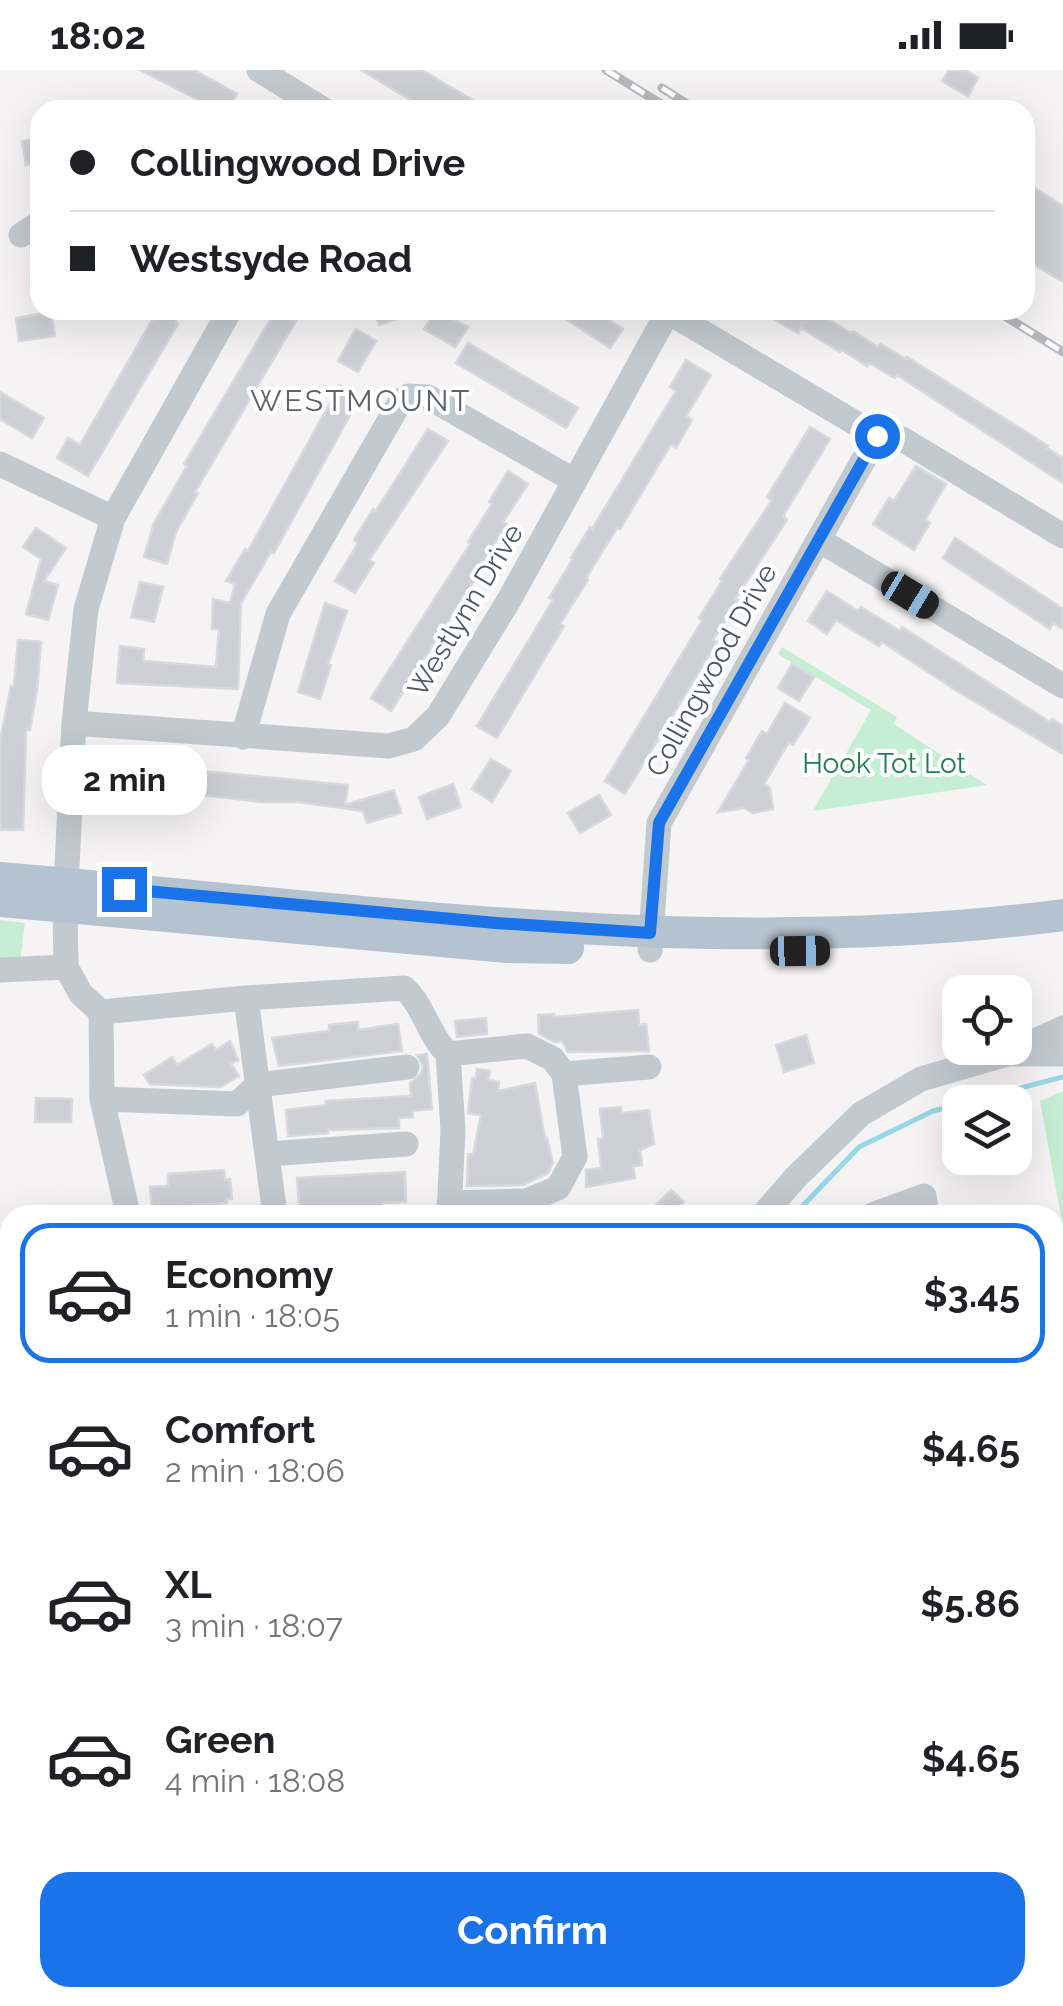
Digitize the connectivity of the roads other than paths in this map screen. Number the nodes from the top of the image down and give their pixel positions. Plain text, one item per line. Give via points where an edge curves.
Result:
1 (258, 70) edge
2 (308, 100) edge
3 (224, 320) edge
4 (661, 320) edge
5 (681, 320) edge
6 (877, 436) junction
7 (0, 464) edge
8 (574, 481) junction
9 (114, 518) junction
10 (1063, 536) edge
11 (819, 540) junction
12 (1063, 686) edge
13 (74, 723) junction
14 (243, 737) junction
15 (0, 878) edge
16 (65, 895) junction
17 (0, 901) edge
18 (1063, 915) edge
19 (1063, 938) edge
20 (650, 942) junction
21 (66, 967) junction
22 (0, 970) edge
23 (246, 998) junction
24 (100, 1012) junction
25 (1063, 1028) edge
26 (1032, 1042) edge
27 (448, 1054) junction
28 (1032, 1054) edge
29 (1063, 1054) edge
30 (969, 1065) edge
31 (650, 1067) dead end
32 (407, 1068) dead end
33 (564, 1074) junction
34 (258, 1086) junction
35 (102, 1099) junction
36 (406, 1144) dead end
37 (268, 1154) junction
38 (126, 1205) edge
39 (274, 1205) edge
40 (449, 1205) edge
41 (488, 1205) edge
42 (772, 1205) edge
43 (899, 1205) edge
44 (925, 1205) edge

1 - 2 street
3 - 9 street
4 - 8 street, Westlynn Drive
5 - 6 street
6 - 10 street via 902,439
6 - 11 street, Collingwood Drive
7 - 9 street
8 - 14 street, Westlynn Drive via 474,659 438,716 414,739 389,746
8 - 14 street via 428,397 400,402 278,614
9 - 13 street via 86,609
11 - 12 street
11 - 20 street, Collingwood Drive via 659,823
13 - 14 street, Westlynn Drive
13 - 16 street
15 - 16 main road
16 - 17 main road
16 - 20 main road via 507,948
16 - 21 street
18 - 20 main road via 980,926
19 - 20 main road via 899,950
21 - 22 street
21 - 24 street
23 - 24 street
23 - 27 street via 404,988 419,1001
23 - 34 street
24 - 35 street
25 - 26 street
27 - 33 street via 527,1046 553,1059
27 - 40 street
28 - 29 street
30 - 42 street via 921,1079 861,1114
31 - 33 street
32 - 34 street
33 - 41 street via 575,1157 558,1188 526,1201
34 - 35 street via 238,1104
34 - 37 street
35 - 38 street
36 - 37 street
37 - 39 street
43 - 44 street via 924,1196

